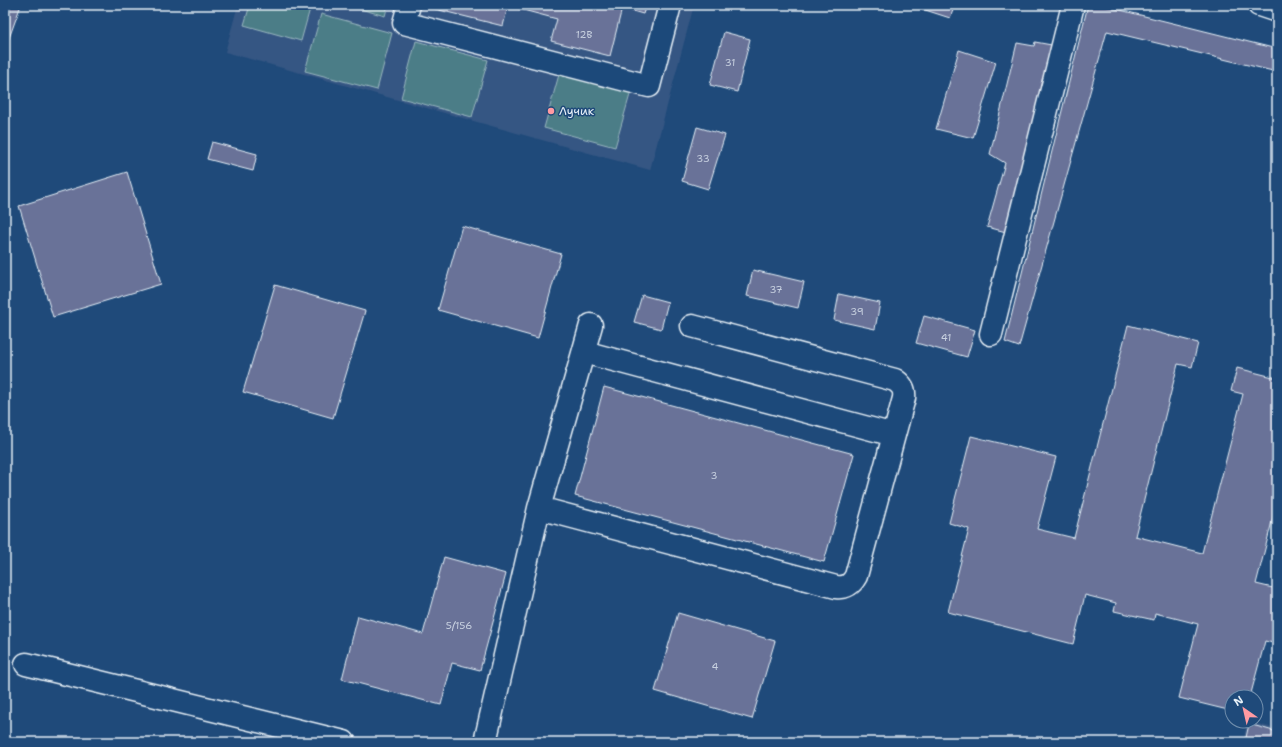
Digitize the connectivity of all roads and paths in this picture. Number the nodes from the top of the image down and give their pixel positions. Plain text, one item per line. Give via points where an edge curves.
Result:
1 (409, 5) edge
2 (670, 5) edge
3 (1073, 5) edge
4 (1259, 5) edge
5 (1277, 10) edge
6 (592, 325) dead end
7 (692, 326) dead end
8 (991, 334) dead end
9 (584, 352) junction
10 (894, 435) junction
11 (539, 508) junction
12 (26, 664) dead end
13 (344, 742) edge
14 (485, 742) edge

1 - 2 street via 404,23 649,86
3 - 8 street
4 - 5 street
6 - 9 street
7 - 10 street via 895,380 905,391
9 - 10 street
9 - 11 street
10 - 11 street via 856,576 852,584 844,588
11 - 14 street
12 - 13 street

